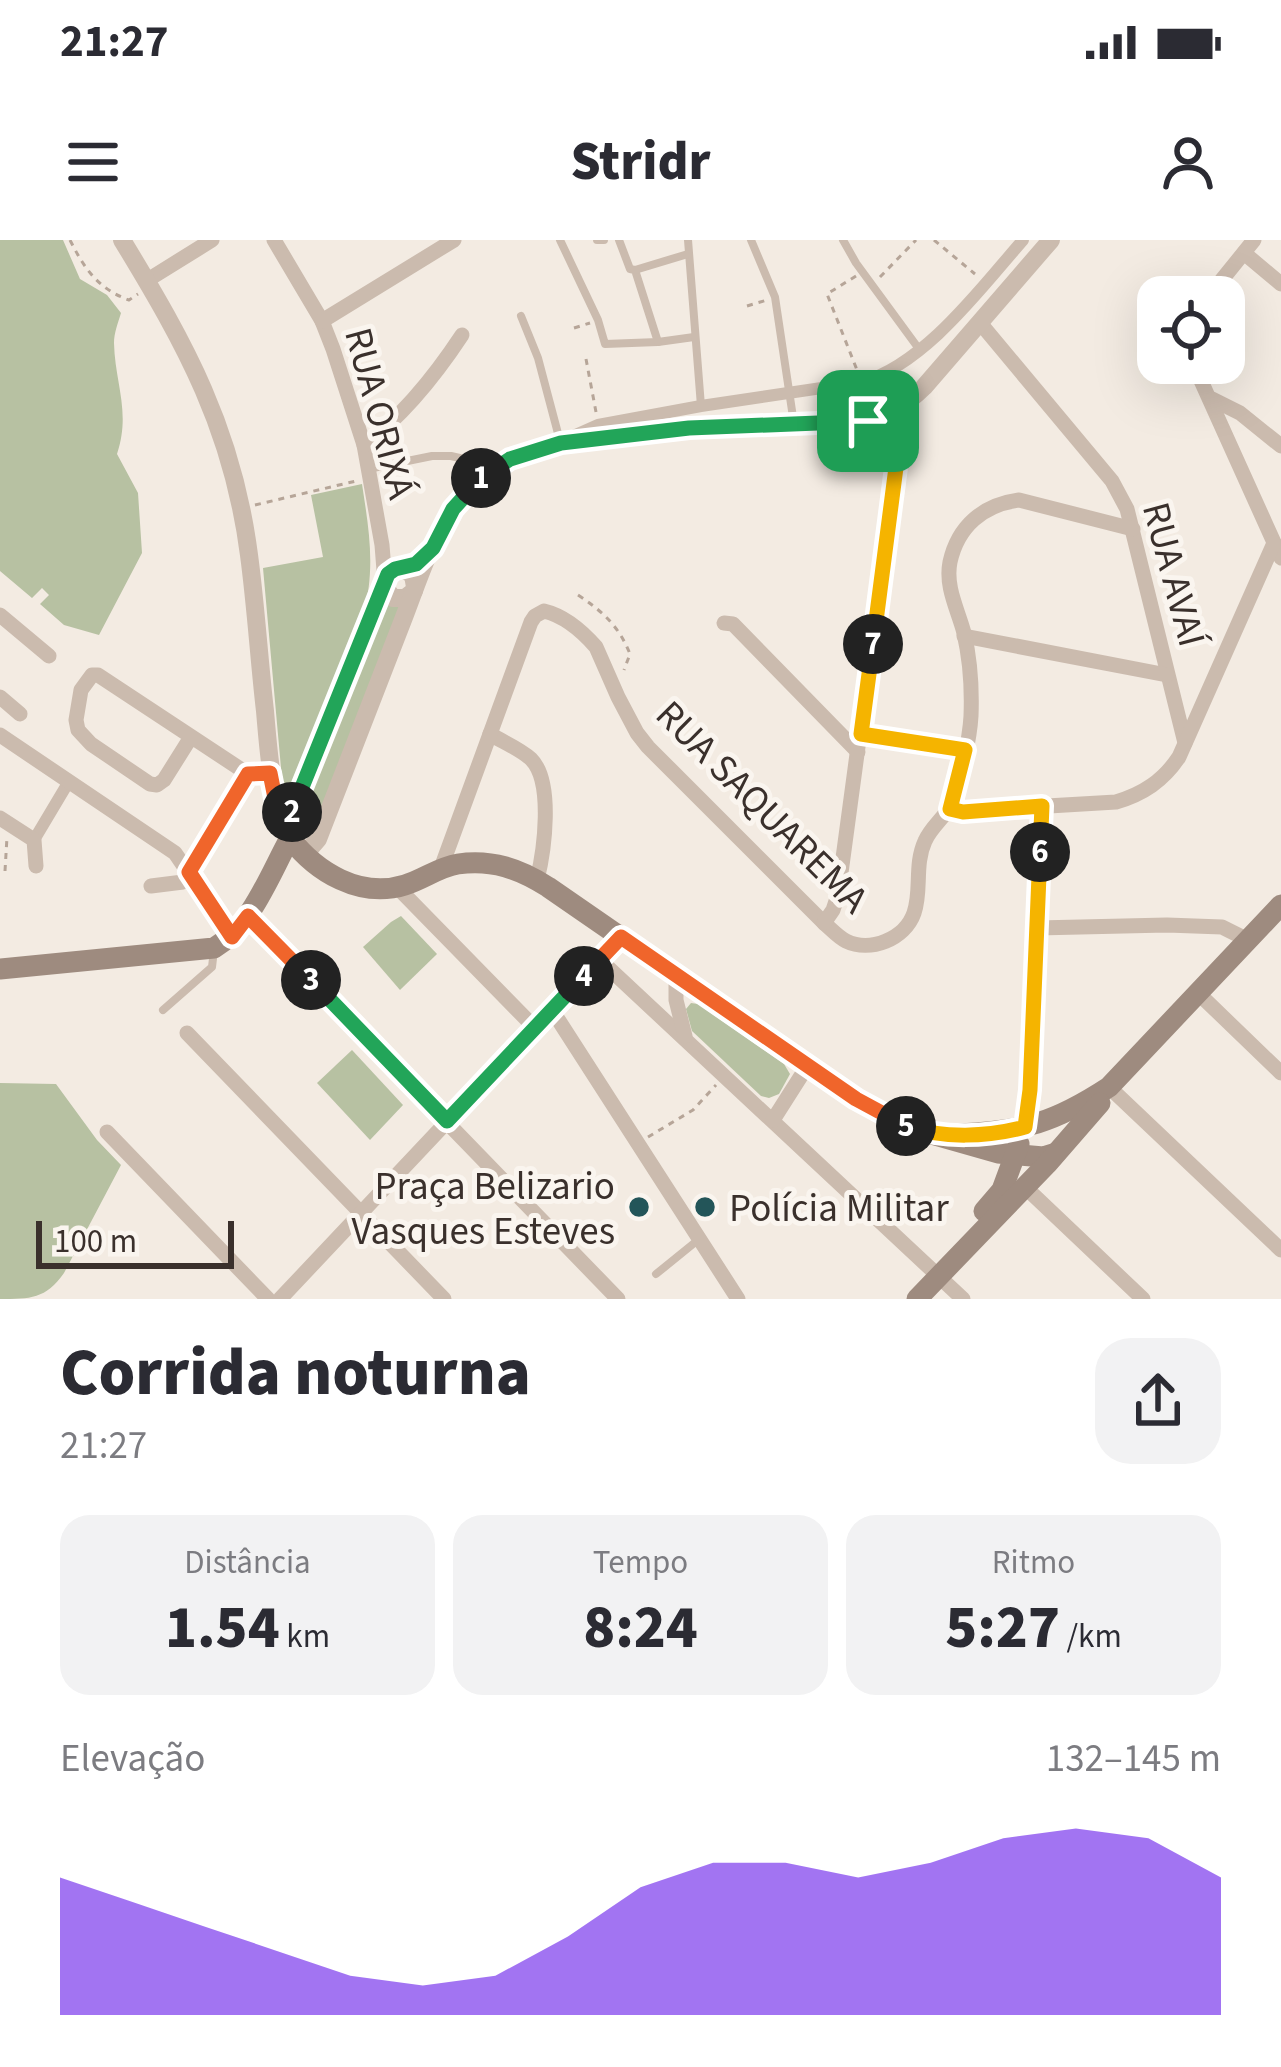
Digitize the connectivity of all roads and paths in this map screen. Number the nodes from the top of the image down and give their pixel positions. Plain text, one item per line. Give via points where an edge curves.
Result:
1 (70, 240) edge
2 (122, 240) edge
3 (212, 240) edge
4 (274, 240) edge
5 (454, 240) edge
6 (560, 240) edge
7 (619, 240) edge
8 (688, 240) edge
9 (751, 240) edge
10 (843, 240) edge
11 (916, 240) edge
12 (934, 240) edge
13 (1023, 240) edge
14 (1051, 240) edge
15 (1249, 246) edge
16 (688, 254) junction
17 (635, 270) junction
18 (862, 271) junction
19 (1225, 276) edge
20 (985, 283) junction
21 (148, 284) junction
22 (873, 284) junction
23 (1281, 284) edge
24 (775, 297) junction
25 (746, 306) dead end
26 (962, 308) junction
27 (521, 316) dead end
28 (598, 320) junction
29 (322, 321) junction
30 (981, 324) junction
31 (574, 328) dead end
32 (462, 335) dead end
33 (694, 337) junction
34 (658, 342) junction
35 (919, 349) junction
36 (586, 358) dead end
37 (862, 382) junction
38 (1204, 384) edge
39 (788, 393) junction
40 (1211, 399) junction
41 (701, 406) junction
42 (904, 406) junction
43 (794, 424) junction
44 (598, 425) junction
45 (561, 443) junction
46 (364, 446) junction
47 (1281, 446) edge
48 (495, 466) junction
49 (369, 473) junction
50 (241, 508) junction
51 (1133, 529) junction
52 (433, 548) junction
53 (1278, 551) edge
54 (393, 576) junction
55 (415, 589) junction
56 (578, 595) dead end
57 (0, 615) edge
58 (724, 623) dead end
59 (964, 636) junction
60 (49, 656) dead end
61 (1167, 675) junction
62 (614, 688) junction
63 (0, 697) edge
64 (20, 714) dead end
65 (490, 734) junction
66 (861, 734) junction
67 (0, 735) edge
68 (191, 737) junction
69 (1186, 744) junction
70 (965, 750) junction
71 (859, 752) junction
72 (270, 773) junction
73 (248, 774) junction
74 (68, 783) junction
75 (1042, 806) junction
76 (950, 809) junction
77 (4, 821) edge
78 (293, 838) junction
79 (34, 840) junction
80 (36, 866) dead end
81 (5, 871) dead end
82 (189, 872) junction
83 (433, 872) junction
84 (537, 880) junction
85 (152, 886) dead end
86 (397, 887) junction
87 (1281, 905) edge
88 (248, 916) junction
89 (430, 921) junction
90 (824, 923) junction
91 (1037, 928) junction
92 (621, 937) junction
93 (1248, 940) junction
94 (223, 942) junction
95 (599, 960) junction
96 (0, 969) edge
97 (676, 974) junction
98 (1198, 993) junction
99 (163, 1010) dead end
100 (552, 1010) junction
101 (535, 1028) junction
102 (187, 1033) dead end
103 (686, 1040) junction
104 (808, 1065) junction
105 (1281, 1072) edge
106 (726, 1076) junction
107 (1109, 1087) junction
108 (1030, 1090) junction
109 (1051, 1119) junction
110 (772, 1120) junction
111 (447, 1121) junction
112 (1025, 1127) junction
113 (107, 1132) dead end
114 (940, 1135) junction
115 (638, 1143) junction
116 (1059, 1150) junction
117 (1021, 1167) junction
118 (361, 1213) junction
119 (700, 1240) junction
120 (1281, 1250) edge
121 (934, 1271) junction
122 (656, 1274) dead end
123 (268, 1299) edge
124 (280, 1299) edge
125 (443, 1299) edge
126 (618, 1299) edge
127 (738, 1299) edge
128 (898, 1299) edge
129 (917, 1299) edge
130 (963, 1299) edge
131 (1143, 1299) edge

1 - 21 path via 87,272 122,298
2 - 21 street
3 - 21 street
4 - 29 street, RUA ORIXÁ
5 - 29 street
6 - 28 lane
7 - 17 lane
8 - 16 lane
9 - 24 lane
10 - 18 lane
11 - 22 path
12 - 20 path
13 - 20 street
14 - 30 street
15 - 19 street
15 - 23 street
16 - 17 lane
16 - 33 lane
17 - 34 lane
18 - 22 lane
18 - 37 path via 827,294
20 - 26 street
21 - 50 street via 208,396
22 - 35 lane
24 - 25 path
24 - 39 lane
26 - 30 lane
26 - 35 street
27 - 45 lane
28 - 31 path
28 - 34 lane via 605,344
29 - 46 street, RUA ORIXÁ
30 - 42 street
30 - 51 street, RUA AVAÍ via 1112,482
32 - 46 street via 434,378
33 - 34 lane
33 - 41 lane
35 - 37 street
36 - 44 path
37 - 39 street
38 - 40 street
39 - 41 street
39 - 43 lane
40 - 47 street
40 - 53 street
41 - 44 street
42 - 43 street via 868,421
42 - 66 street
43 - 45 street
44 - 45 street
45 - 48 street
46 - 49 street, RUA ORIXÁ
48 - 49 lane via 432,456
48 - 52 street via 453,509
49 - 50 path
49 - 54 street, RUA ORIXÁ
50 - 72 street
51 - 59 street, RUA SAQUAREMA via 1019,500 985,511 970,521 949,566
51 - 61 street, RUA AVAÍ
52 - 54 street
52 - 55 street
53 - 69 street
54 - 55 street via 413,575
54 - 55 street via 390,596 409,597
54 - 78 street via 296,806
55 - 78 street via 318,839
56 - 62 path via 614,623 630,653
57 - 60 street
58 - 71 street
59 - 61 street
59 - 70 street, RUA SAQUAREMA via 971,718
61 - 69 street, RUA AVAÍ
62 - 65 street, RUA SAQUAREMA via 596,647 544,611 532,622
62 - 90 street, RUA SAQUAREMA via 648,747
63 - 64 street
65 - 83 street
65 - 84 street via 539,773 545,848
66 - 70 path
66 - 71 street
67 - 74 street
68 - 68 street via 98,675 85,682 76,725 150,784 161,783
68 - 73 street
69 - 75 street via 1170,771 1137,795
70 - 76 street, RUA SAQUAREMA
71 - 90 street via 838,895
72 - 73 street
72 - 78 street
73 - 82 street
74 - 79 street
74 - 82 street via 175,853
75 - 76 street
75 - 91 street
76 - 90 street, RUA SAQUAREMA via 924,843 908,926 884,942 860,945
77 - 79 street
77 - 81 path
78 - 86 main road via 321,869 351,885
78 - 88 main road
79 - 80 street
82 - 85 street via 183,882
82 - 94 street
83 - 84 main road via 489,863
83 - 86 main road
83 - 89 street via 425,901
84 - 92 main road
86 - 89 street
87 - 93 main road
88 - 94 main road
88 - 111 street
89 - 101 street
91 - 93 street via 1222,927
91 - 108 street
92 - 95 street
92 - 97 main road
93 - 98 main road
94 - 96 main road
94 - 99 lane via 212,967
95 - 100 street
95 - 103 street
97 - 103 street
97 - 104 main road
98 - 105 street
98 - 107 main road
100 - 101 street
100 - 115 street
101 - 111 street
102 - 118 street
103 - 106 street
104 - 110 street
104 - 114 main road via 892,1120
106 - 110 street
106 - 115 path via 693,1110
107 - 109 main road
107 - 116 main road
107 - 120 street
108 - 109 street
108 - 112 street
109 - 112 main road
109 - 116 main road via 1061,1131
110 - 121 street
111 - 118 street
111 - 126 street
112 - 114 main road
112 - 117 main road
113 - 123 street
114 - 117 main road
115 - 119 street
116 - 117 main road
117 - 121 main road
117 - 131 street
118 - 124 street
118 - 125 street
119 - 122 lane
119 - 127 street
121 - 128 main road
121 - 129 main road
121 - 130 street

